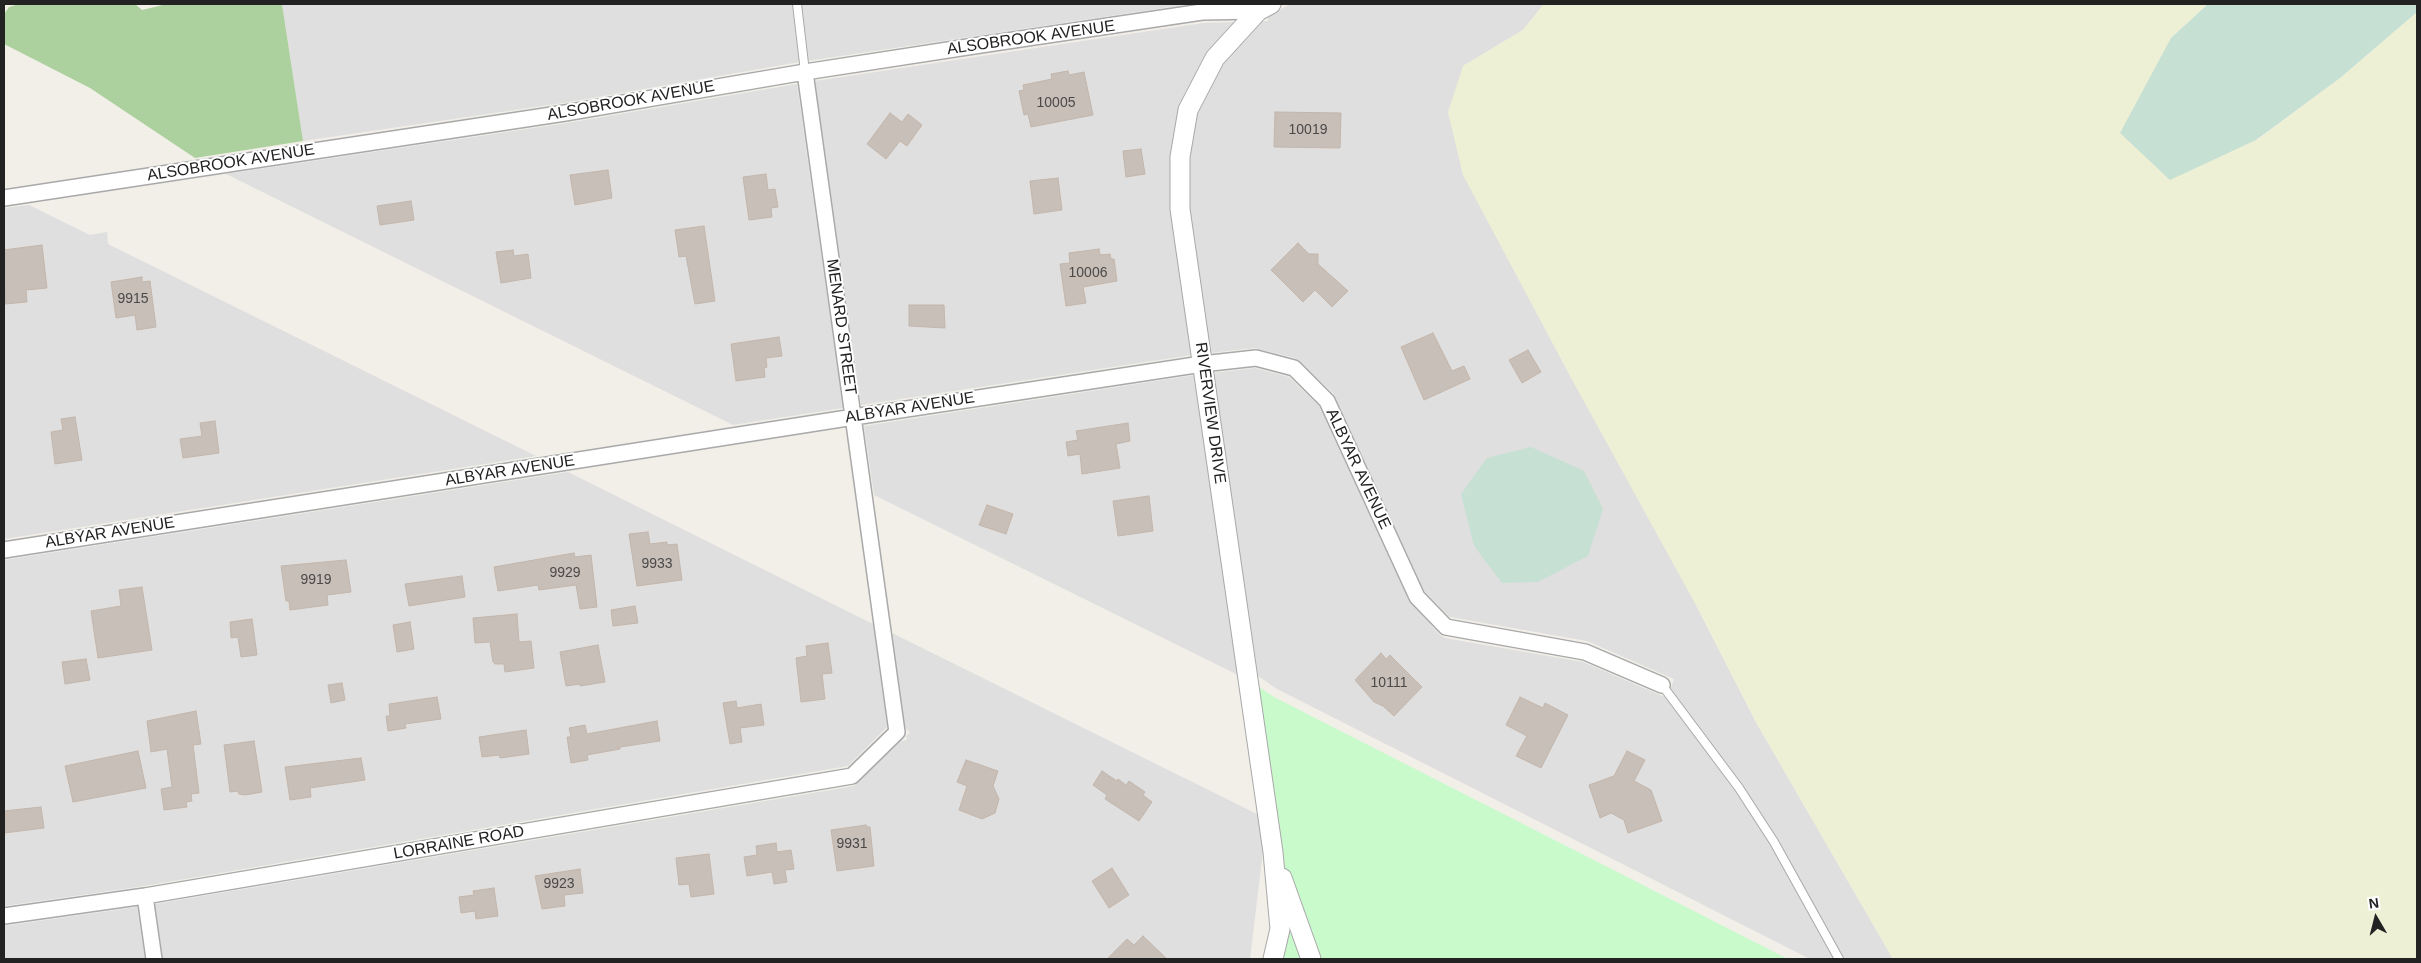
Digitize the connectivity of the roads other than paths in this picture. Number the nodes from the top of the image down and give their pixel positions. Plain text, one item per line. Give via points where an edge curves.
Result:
1 (797, 4) edge
2 (1264, 7) edge
3 (805, 72) junction
4 (4, 198) edge
5 (1202, 364) junction
6 (854, 417) junction
7 (4, 550) edge
8 (1662, 685) joint
9 (897, 732) joint
10 (1273, 852) junction
11 (145, 896) junction
12 (4, 916) edge
13 (154, 959) edge
14 (1273, 959) edge
15 (1311, 959) edge
16 (1839, 959) edge

1 - 3 lane
2 - 3 street, ALSOBROOK AVENUE via 1202,12
2 - 5 street, RIVERVIEW DRIVE via 1215,58 1188,110 1180,157 1180,209
3 - 4 street, ALSOBROOK AVENUE via 565,113
3 - 6 street, MENARD STREET
5 - 6 street, ALBYAR AVENUE
5 - 8 street, ALBYAR AVENUE via 1256,358 1294,368 1327,401 1417,597 1446,627 1586,652
5 - 10 street, RIVERVIEW DRIVE
6 - 7 street, ALBYAR AVENUE
6 - 9 street, MENARD STREET
8 - 16 lane via 1774,842
9 - 11 street, LORRAINE ROAD via 852,776
10 - 14 street, RIVERVIEW DRIVE via 1280,929
10 - 15 street, RIVERVIEW DRIVE
11 - 12 street, LORRAINE ROAD
11 - 13 street

